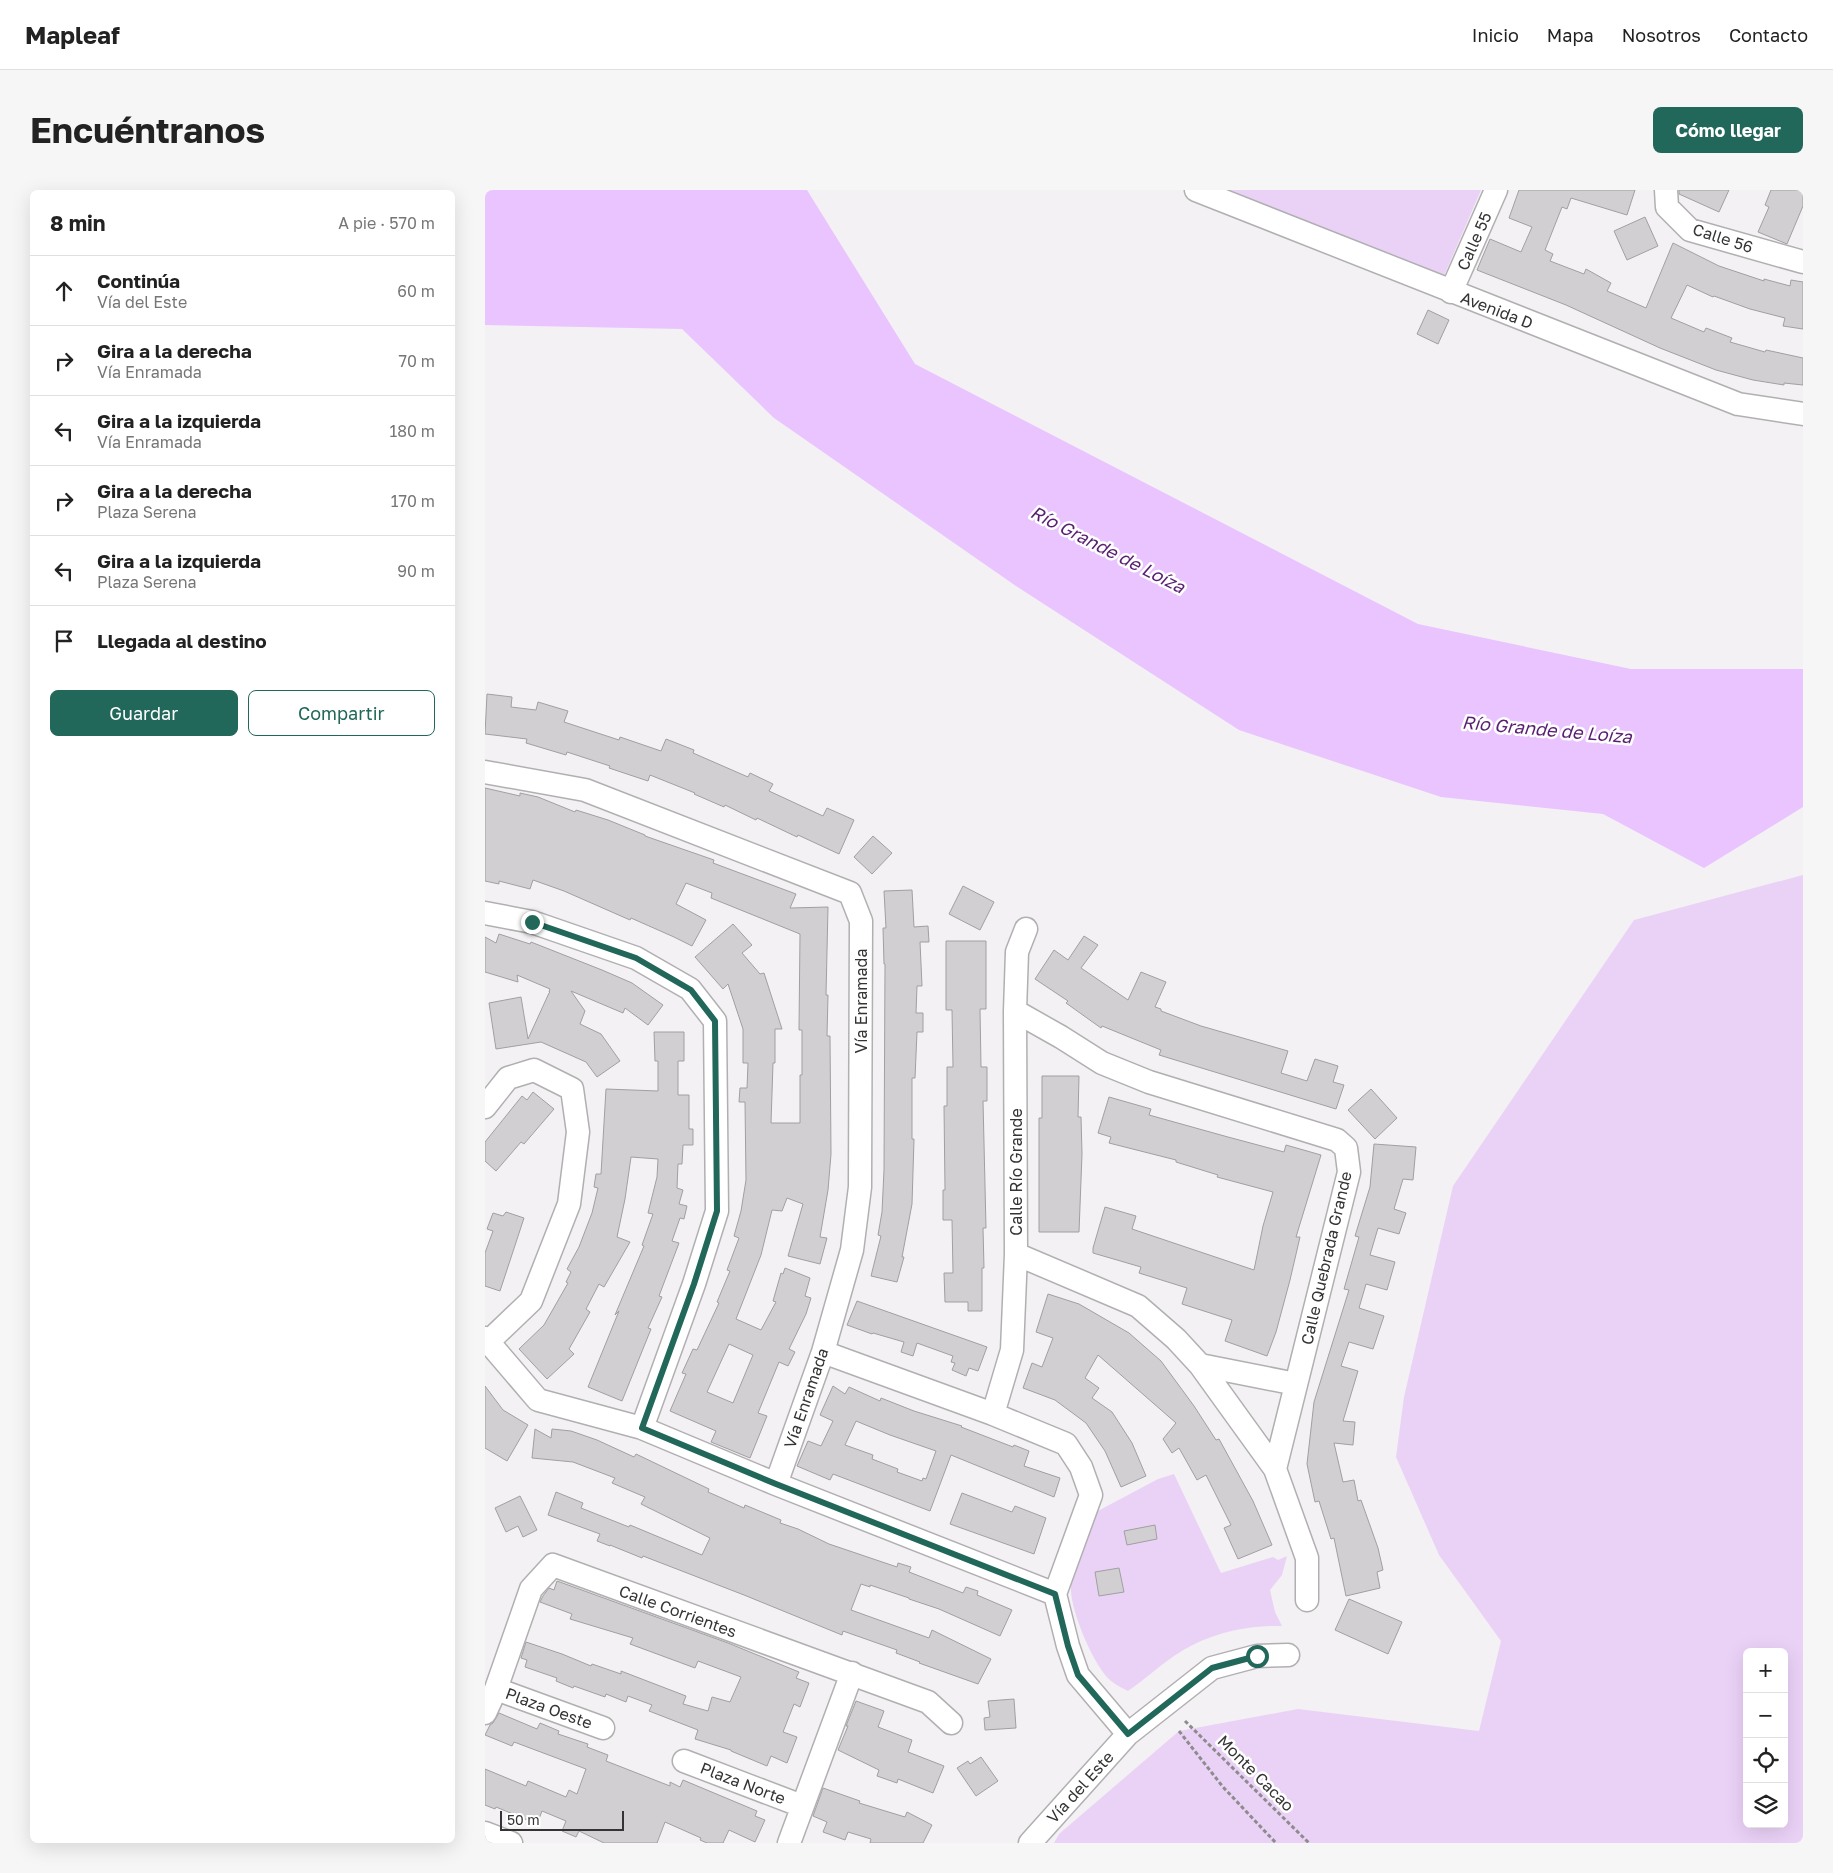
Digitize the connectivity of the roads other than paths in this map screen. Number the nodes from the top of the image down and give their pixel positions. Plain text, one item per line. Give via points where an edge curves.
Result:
1 (1196, 190) edge
2 (1496, 190) edge
3 (1666, 190) edge
4 (1803, 262) edge
5 (1451, 292) junction
6 (1803, 414) edge
7 (485, 772) edge
8 (485, 913) edge
9 (1027, 930) dead end
10 (1015, 1011) junction
11 (485, 1107) edge
12 (1016, 1254) junction
13 (487, 1340) edge
14 (823, 1352) junction
15 (1200, 1365) junction
16 (1296, 1384) junction
17 (993, 1414) junction
18 (642, 1428) junction
19 (1275, 1469) junction
20 (776, 1484) junction
21 (1055, 1594) junction
22 (1307, 1600) dead end
23 (1288, 1655) dead end
24 (852, 1673) junction
25 (496, 1689) junction
26 (485, 1713) edge
27 (951, 1724) dead end
28 (603, 1728) dead end
29 (1128, 1734) junction
30 (685, 1761) dead end
31 (802, 1806) junction
32 (485, 1833) edge
33 (511, 1843) edge
34 (791, 1843) edge
35 (1030, 1843) edge

1 - 5 street, Avenida D
2 - 5 street, Calle 55
3 - 4 street, Calle 56 via 1667,207 1690,230
5 - 6 street, Avenida D via 1738,404
7 - 14 street, Vía Enramada via 585,790 850,893 861,921 860,1188 853,1250
8 - 18 street via 532,922 636,958 691,990 715,1021 717,1211
9 - 10 street, Calle Río Grande via 1017,952
10 - 12 street, Calle Río Grande
10 - 16 street, Calle Quebrada Grande via 1110,1066 1149,1082 1337,1140 1346,1148 1349,1172
11 - 13 street via 508,1078 535,1070 572,1089 578,1132 569,1204 531,1302
12 - 15 street via 1138,1306
12 - 17 street, Calle Río Grande via 1012,1350
13 - 18 street via 538,1400
14 - 17 street
14 - 20 street, Vía Enramada
15 - 16 street
15 - 19 street
16 - 19 street, Calle Quebrada Grande
17 - 21 street via 1066,1444 1081,1467 1091,1495
18 - 20 street
19 - 22 street via 1307,1558
20 - 21 street
21 - 29 street via 1078,1675
23 - 29 street, Vía del Este via 1257,1656 1212,1668
24 - 25 street, Calle Corrientes via 553,1565 531,1589
24 - 27 street, Calle Corrientes via 928,1702
24 - 31 street
25 - 26 street, Calle Corrientes
25 - 28 street, Plaza Oeste
29 - 35 street, Vía del Este
30 - 31 street, Plaza Norte
31 - 34 street
32 - 33 street

